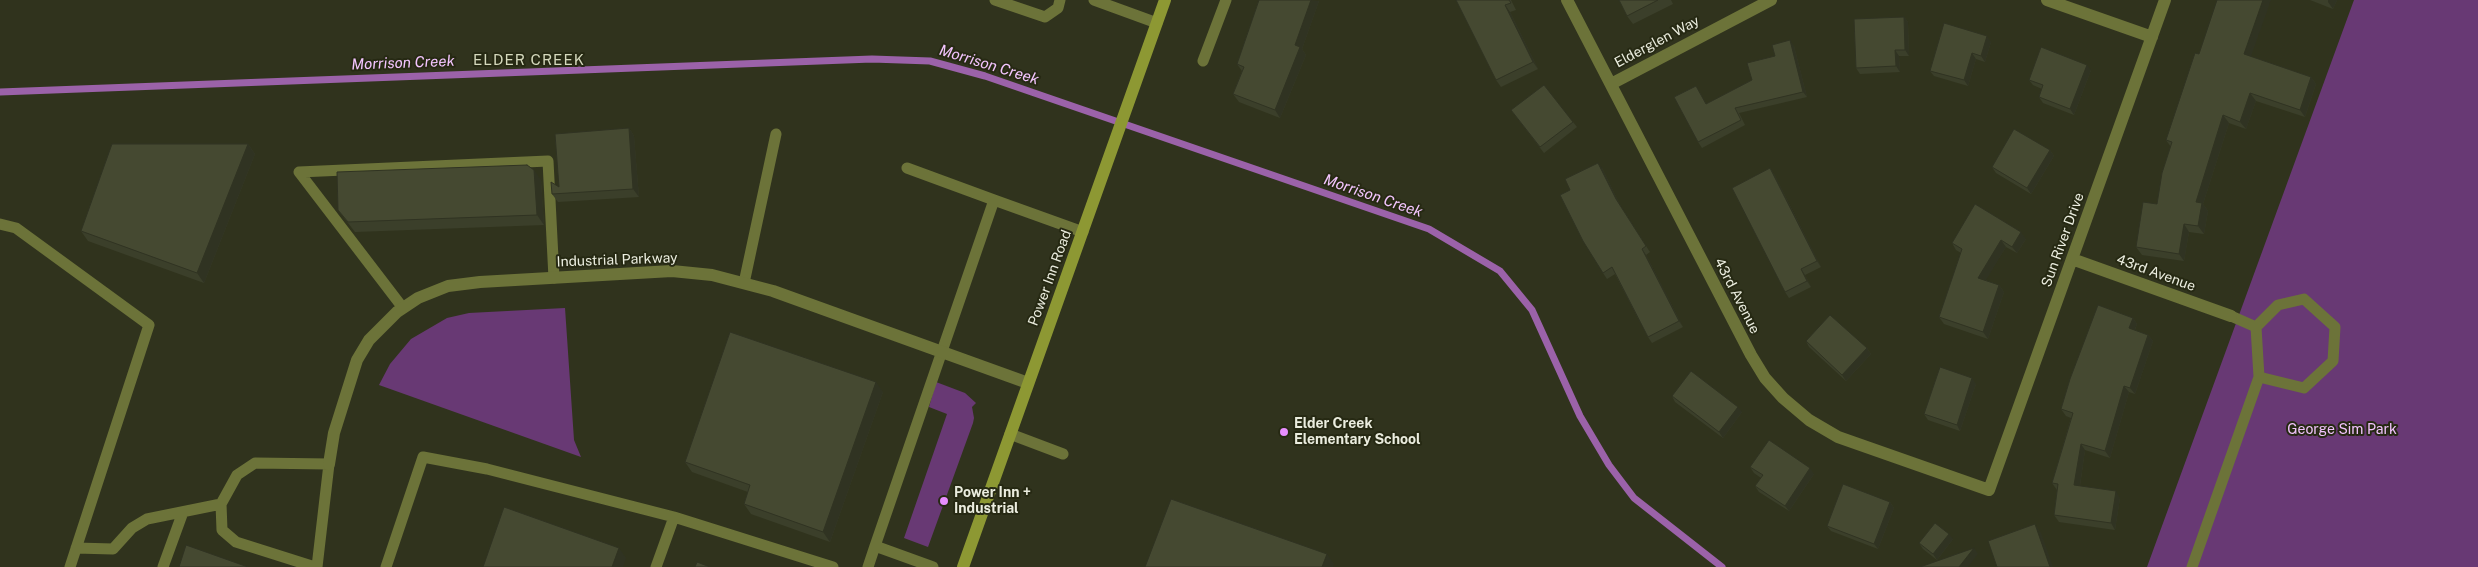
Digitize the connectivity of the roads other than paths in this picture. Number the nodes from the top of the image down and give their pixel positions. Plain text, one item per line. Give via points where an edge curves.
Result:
1 (995, 0) edge
2 (1060, 0) edge
3 (1094, 0) edge
4 (1165, 0) edge
5 (1226, 0) edge
6 (1567, 0) edge
7 (1771, 0) edge
8 (2047, 0) edge
9 (2166, 0) edge
10 (1157, 22) junction
11 (2152, 37) junction
12 (1203, 61) dead end
13 (1611, 84) junction
14 (776, 134) dead end
15 (907, 168) dead end
16 (994, 200) junction
17 (0, 224) edge
18 (1083, 232) junction
19 (2072, 259) junction
20 (554, 278) junction
21 (744, 283) junction
22 (403, 308) junction
23 (2230, 316) joint
24 (2256, 327) junction
25 (941, 351) junction
26 (2259, 377) junction
27 (1028, 383) junction
28 (1010, 434) junction
29 (1063, 454) dead end
30 (329, 464) junction
31 (1989, 490) joint
32 (221, 504) junction
33 (183, 512) junction
34 (674, 517) junction
35 (875, 546) junction
36 (76, 548) junction
37 (279, 562) edge
38 (70, 567) edge
39 (163, 567) edge
40 (316, 567) edge
41 (386, 567) edge
42 (656, 567) edge
43 (833, 567) edge
44 (868, 567) edge
45 (933, 567) edge
46 (963, 567) edge
47 (2192, 567) edge

1 - 2 lane via 1045,18 1058,8
3 - 10 lane
4 - 10 main road, Power Inn Road
5 - 12 lane
6 - 13 street, 43rd Avenue
7 - 13 street, Elderglen Way
8 - 11 street
9 - 11 street, Sun River Drive
10 - 18 main road, Power Inn Road
11 - 19 street, Sun River Drive
13 - 31 street, 43rd Avenue via 1751,355 1783,398 1809,420 1838,436
14 - 21 lane
15 - 16 lane
16 - 18 lane
16 - 25 lane
17 - 36 lane via 16,228 149,325
18 - 27 main road, Power Inn Road
19 - 23 street, 43rd Avenue
19 - 31 street, Sun River Drive
20 - 21 street, Industrial Parkway via 672,271 712,275
20 - 22 street, Industrial Parkway via 448,286
20 - 22 lane via 548,161 299,172
21 - 25 street, Industrial Parkway
22 - 30 street, Industrial Parkway via 380,326 357,360 334,433
23 - 24 lane
24 - 26 lane
24 - 26 lane via 2278,305 2304,299 2335,327 2333,361 2304,388
25 - 27 street, Industrial Parkway
25 - 35 lane
26 - 47 lane
27 - 28 main road, Power Inn Road
28 - 29 lane
28 - 46 main road, Power Inn Road
30 - 32 lane via 255,463 237,475
30 - 40 lane
32 - 33 lane
32 - 37 lane via 222,530 236,542
33 - 36 lane via 147,519 132,528 113,549
33 - 39 lane
34 - 41 lane via 487,469 423,457
34 - 42 lane
34 - 43 lane
35 - 44 lane
35 - 45 lane
36 - 38 lane
37 - 40 lane

